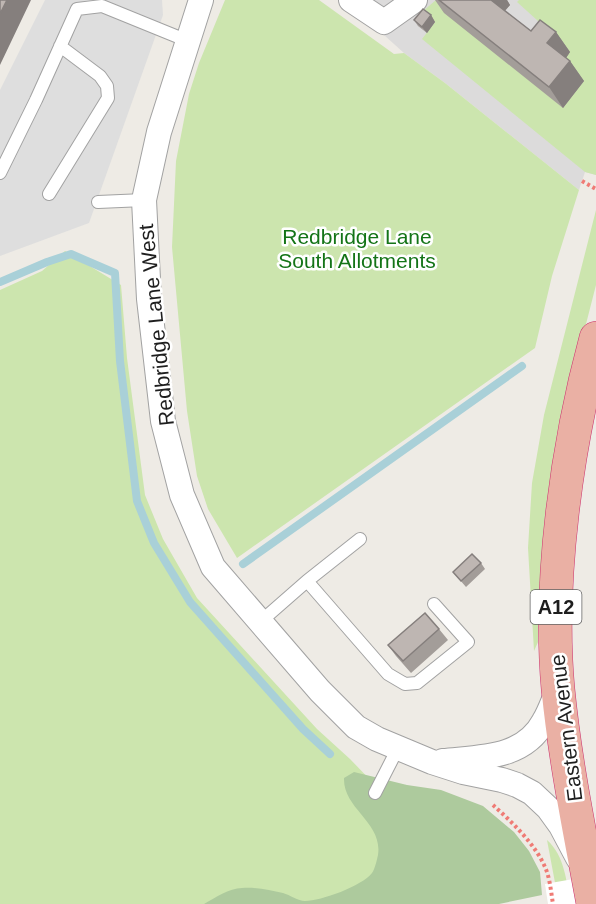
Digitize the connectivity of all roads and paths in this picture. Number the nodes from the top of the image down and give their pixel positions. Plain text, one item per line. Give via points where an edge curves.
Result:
1 (201, 0) edge
2 (351, 0) edge
3 (415, 0) edge
4 (112, 5) edge
5 (188, 41) junction
6 (60, 46) junction
7 (0, 173) edge
8 (582, 181) dead end
9 (596, 189) edge
10 (49, 194) dead end
11 (144, 200) junction
12 (98, 202) dead end
13 (596, 338) edge
14 (360, 539) dead end
15 (308, 581) junction
16 (435, 604) dead end
17 (259, 623) junction
18 (558, 689) junction
19 (398, 748) junction
20 (432, 762) junction
21 (375, 793) dead end
22 (533, 847) dead end
23 (591, 890) edge
24 (553, 904) edge

1 - 5 street, Redbridge Lane West
2 - 3 street via 384,22
4 - 5 lane
4 - 6 lane via 77,9
5 - 11 street, Redbridge Lane West via 159,132
6 - 7 lane
6 - 10 lane via 100,76 107,86 108,98
8 - 9 path
11 - 12 lane
11 - 17 street, Redbridge Lane West via 149,299 163,421 182,495 213,567
13 - 18 highway, Eastern Avenue / A12 via 572,449 562,525 556,596
14 - 15 lane
15 - 16 lane via 388,674 405,684 423,680 468,642
15 - 17 lane
17 - 19 street, Redbridge Lane West via 356,727
18 - 20 street, Redbridge Lane West via 544,722 523,745 494,756
18 - 23 highway, Eastern Avenue / A12
19 - 20 street, Redbridge Lane West
19 - 21 lane
20 - 23 street, Redbridge Lane West via 502,780 532,794 561,826
22 - 24 path via 546,869

